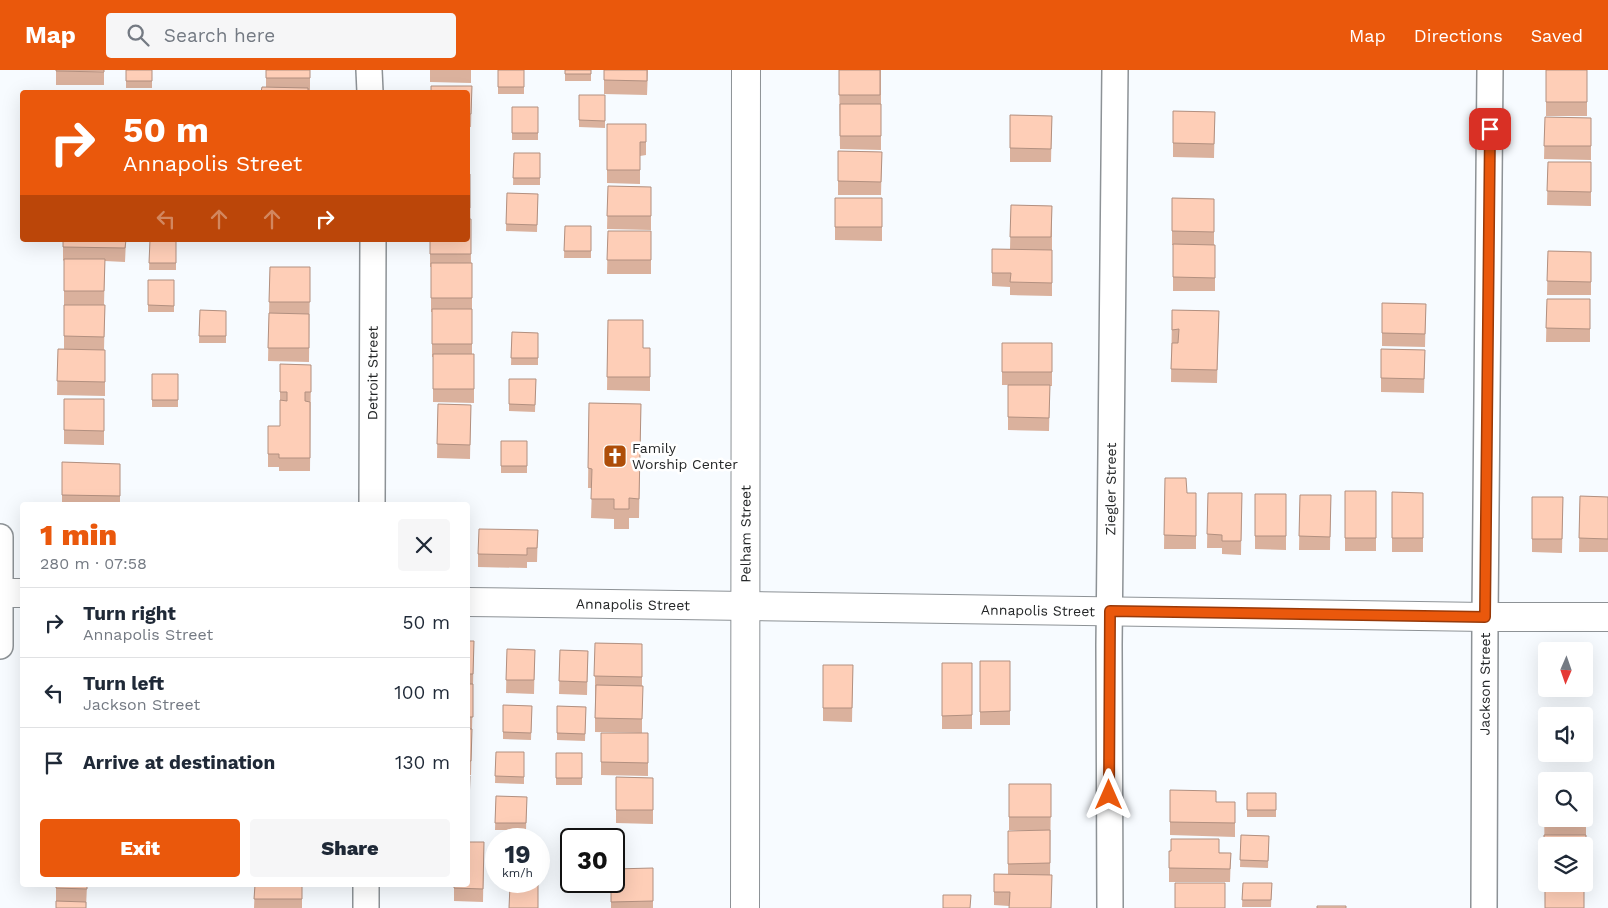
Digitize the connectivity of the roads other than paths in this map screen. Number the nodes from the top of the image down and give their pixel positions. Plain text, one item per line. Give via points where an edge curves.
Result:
1 (369, 70) edge
2 (746, 70) edge
3 (1115, 70) edge
4 (1490, 70) edge
5 (370, 90) edge
6 (373, 242) edge
7 (372, 502) edge
8 (0, 537) edge
9 (0, 581) edge
10 (0, 593) edge
11 (20, 593) edge
12 (470, 602) edge
13 (745, 606) junction
14 (1110, 611) junction
15 (1485, 617) junction
16 (1608, 617) edge
17 (0, 646) edge
18 (366, 887) edge
19 (366, 908) edge
20 (745, 908) edge
21 (1110, 908) edge
22 (1484, 908) edge

1 - 5 street
2 - 13 street, Pelham Street
3 - 14 street, Ziegler Street
4 - 15 street, Jackson Street
6 - 7 street, Detroit Street
8 - 9 street
10 - 11 street
10 - 17 street
12 - 13 street, Annapolis Street
13 - 14 street, Annapolis Street
13 - 20 street, Pelham Street
14 - 15 street, Annapolis Street
14 - 21 street, Ziegler Street
15 - 16 street, Annapolis Street
15 - 22 street, Jackson Street
18 - 19 street

